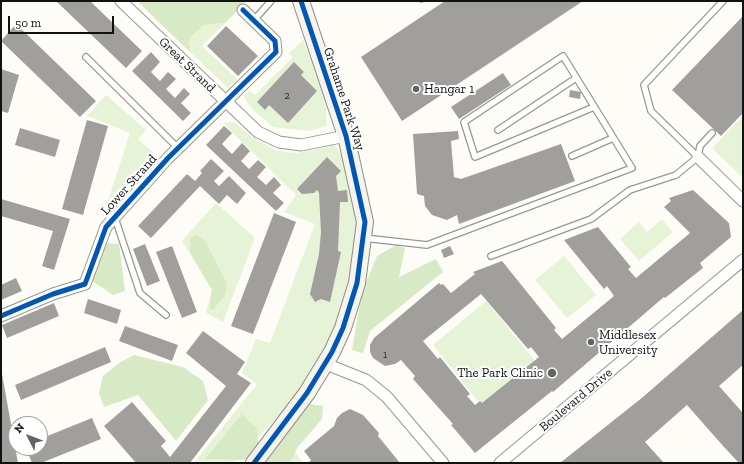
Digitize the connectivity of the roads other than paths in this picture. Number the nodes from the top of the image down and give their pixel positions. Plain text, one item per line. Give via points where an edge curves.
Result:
1 (121, 1) edge
2 (271, 1) edge
3 (301, 1) edge
4 (723, 1) edge
5 (243, 10) dead end
6 (254, 20) junction
7 (86, 57) dead end
8 (576, 78) junction
9 (225, 101) junction
10 (594, 107) junction
11 (498, 130) dead end
12 (712, 133) dead end
13 (346, 136) junction
14 (613, 138) junction
15 (178, 148) junction
16 (572, 156) dead end
17 (698, 157) junction
18 (743, 200) edge
19 (115, 218) junction
20 (364, 238) junction
21 (491, 256) dead end
22 (743, 260) edge
23 (166, 315) dead end
24 (1, 316) edge
25 (326, 364) junction
26 (254, 463) edge
27 (443, 463) edge
28 (500, 463) edge

1 - 9 street, Great Strand
2 - 6 lane
3 - 13 street, Grahame Park Way
4 - 17 lane via 644,85 651,111
5 - 6 street
6 - 9 street, Lower Strand via 275,41 276,52
7 - 15 lane
8 - 10 lane
8 - 10 lane via 563,56 464,122 475,156
8 - 11 lane
9 - 13 street, Great Strand via 258,132 279,142 301,145
9 - 15 street, Lower Strand
10 - 14 lane
12 - 17 lane via 700,146
13 - 20 street, Grahame Park Way via 366,222
14 - 16 lane
14 - 20 lane via 632,168 427,245
15 - 19 street, Lower Strand
17 - 18 street
17 - 21 lane via 676,175 630,190 591,219
19 - 23 lane via 140,293
19 - 24 street, Lower Strand via 106,227 85,284 53,294
20 - 25 street, Grahame Park Way via 357,283 343,328
22 - 28 street, Boulevard Drive
25 - 26 street, Grahame Park Way via 303,400
25 - 27 street via 366,380 387,397

